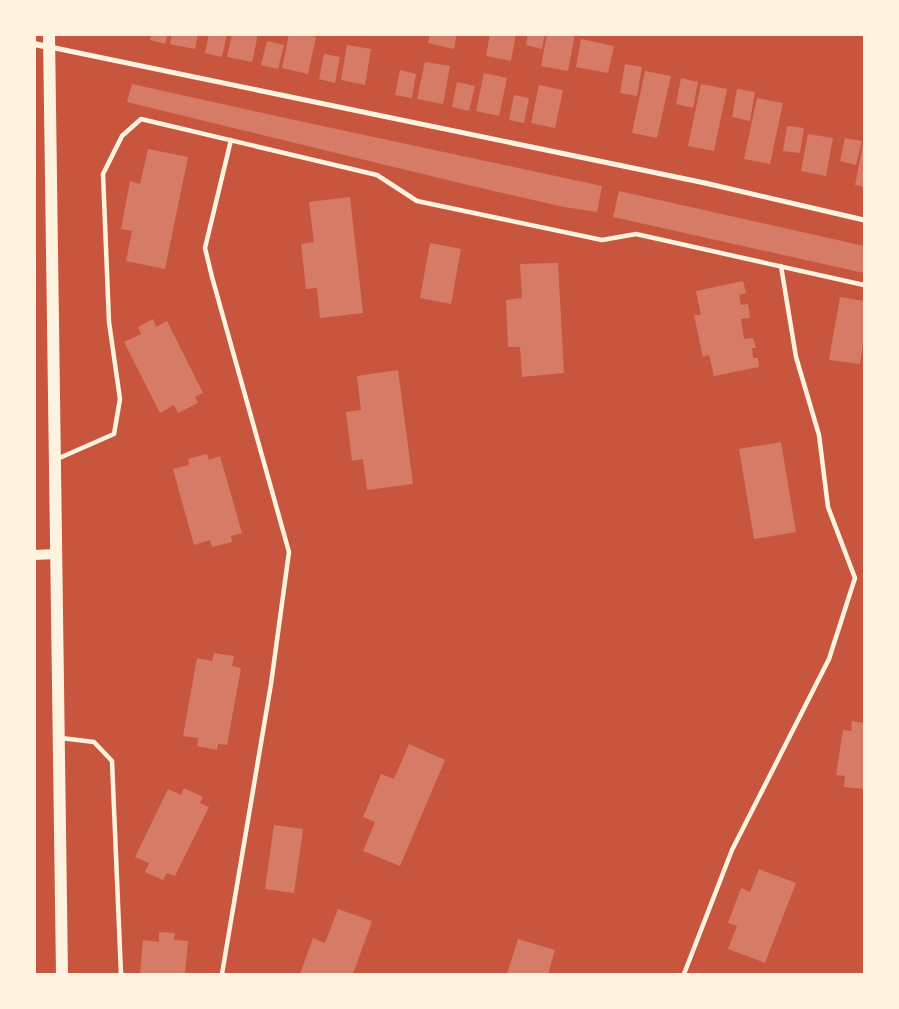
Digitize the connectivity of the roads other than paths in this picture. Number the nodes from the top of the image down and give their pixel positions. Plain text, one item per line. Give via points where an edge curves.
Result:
1 (50, 41) edge
2 (34, 44) edge
3 (231, 140) junction
4 (864, 220) edge
5 (781, 266) junction
6 (864, 285) edge
7 (55, 460) junction
8 (56, 554) junction
9 (34, 555) edge
10 (59, 738) junction
11 (62, 975) edge
12 (121, 975) edge
13 (222, 975) edge
14 (684, 975) edge

1 - 2 street
1 - 4 street
1 - 7 main road
3 - 5 lane via 377,175 417,201 602,240 636,234
3 - 7 lane via 141,119 122,136 103,174 109,322 120,399 114,434
3 - 13 lane via 206,248 289,552
5 - 6 lane
5 - 14 lane via 796,357 819,435 828,507 855,578 829,659 732,850
7 - 8 main road
8 - 9 street
8 - 10 main road
10 - 11 main road
10 - 12 lane via 94,742 112,761

